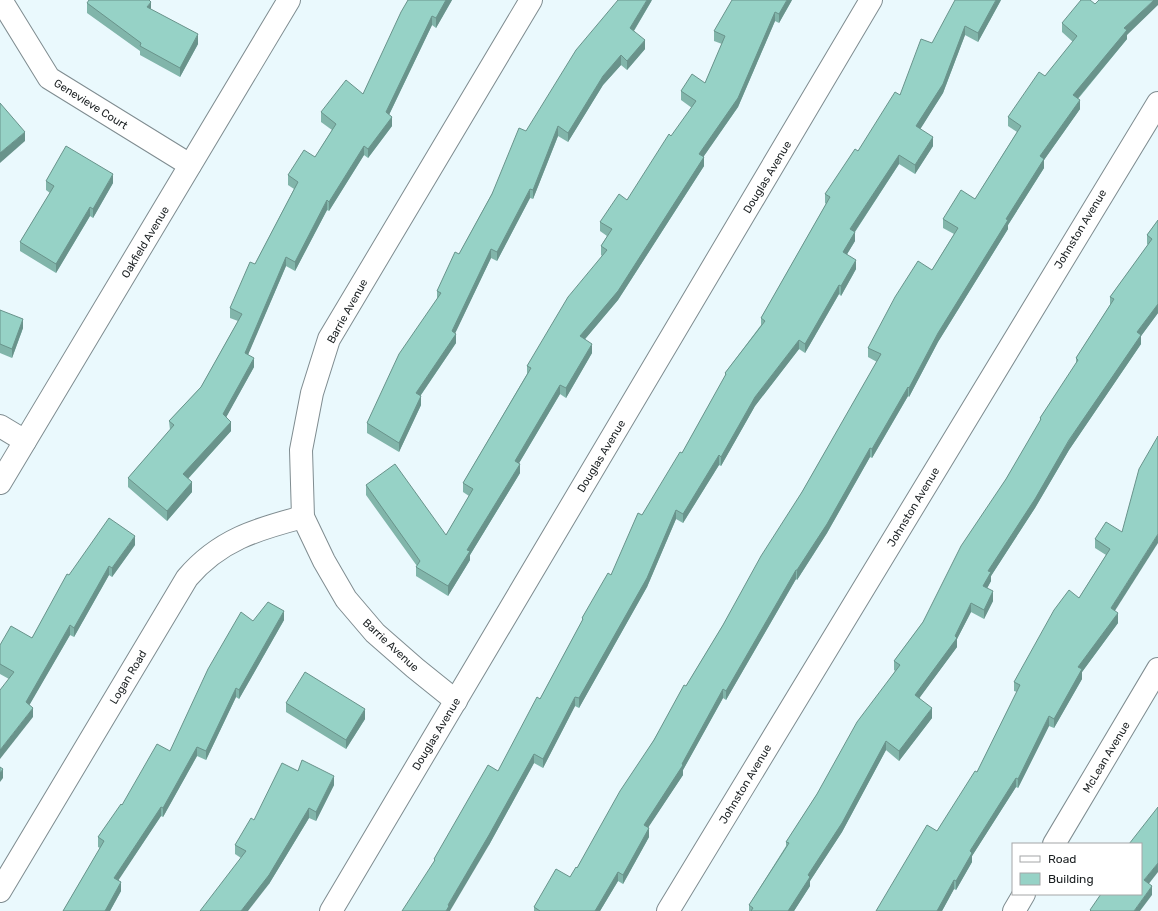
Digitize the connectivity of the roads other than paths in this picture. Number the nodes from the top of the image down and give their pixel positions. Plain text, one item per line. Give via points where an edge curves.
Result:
1 (1, 0) edge
2 (289, 0) edge
3 (531, 0) edge
4 (871, 0) edge
5 (1158, 103) edge
6 (190, 165) junction
7 (0, 426) edge
8 (25, 441) junction
9 (0, 483) edge
10 (303, 517) junction
11 (1158, 669) edge
12 (456, 701) junction
13 (1055, 843) edge
14 (0, 891) edge
15 (1023, 895) edge
16 (331, 911) edge
17 (668, 911) edge
18 (1014, 911) edge

1 - 6 street, Genevieve Court via 49,78
2 - 6 street, Oakfield Avenue
3 - 10 street, Barrie Avenue via 329,339 312,393 301,450
4 - 12 street, Douglas Avenue
5 - 17 street, Johnston Avenue
6 - 8 street, Oakfield Avenue
7 - 8 street
8 - 9 street, Oakfield Avenue
10 - 12 street, Barrie Avenue via 346,599 375,633
10 - 14 street, Logan Road via 266,526 232,541 199,564 187,578
11 - 13 street, McLean Avenue
12 - 16 street, Douglas Avenue
15 - 18 street

